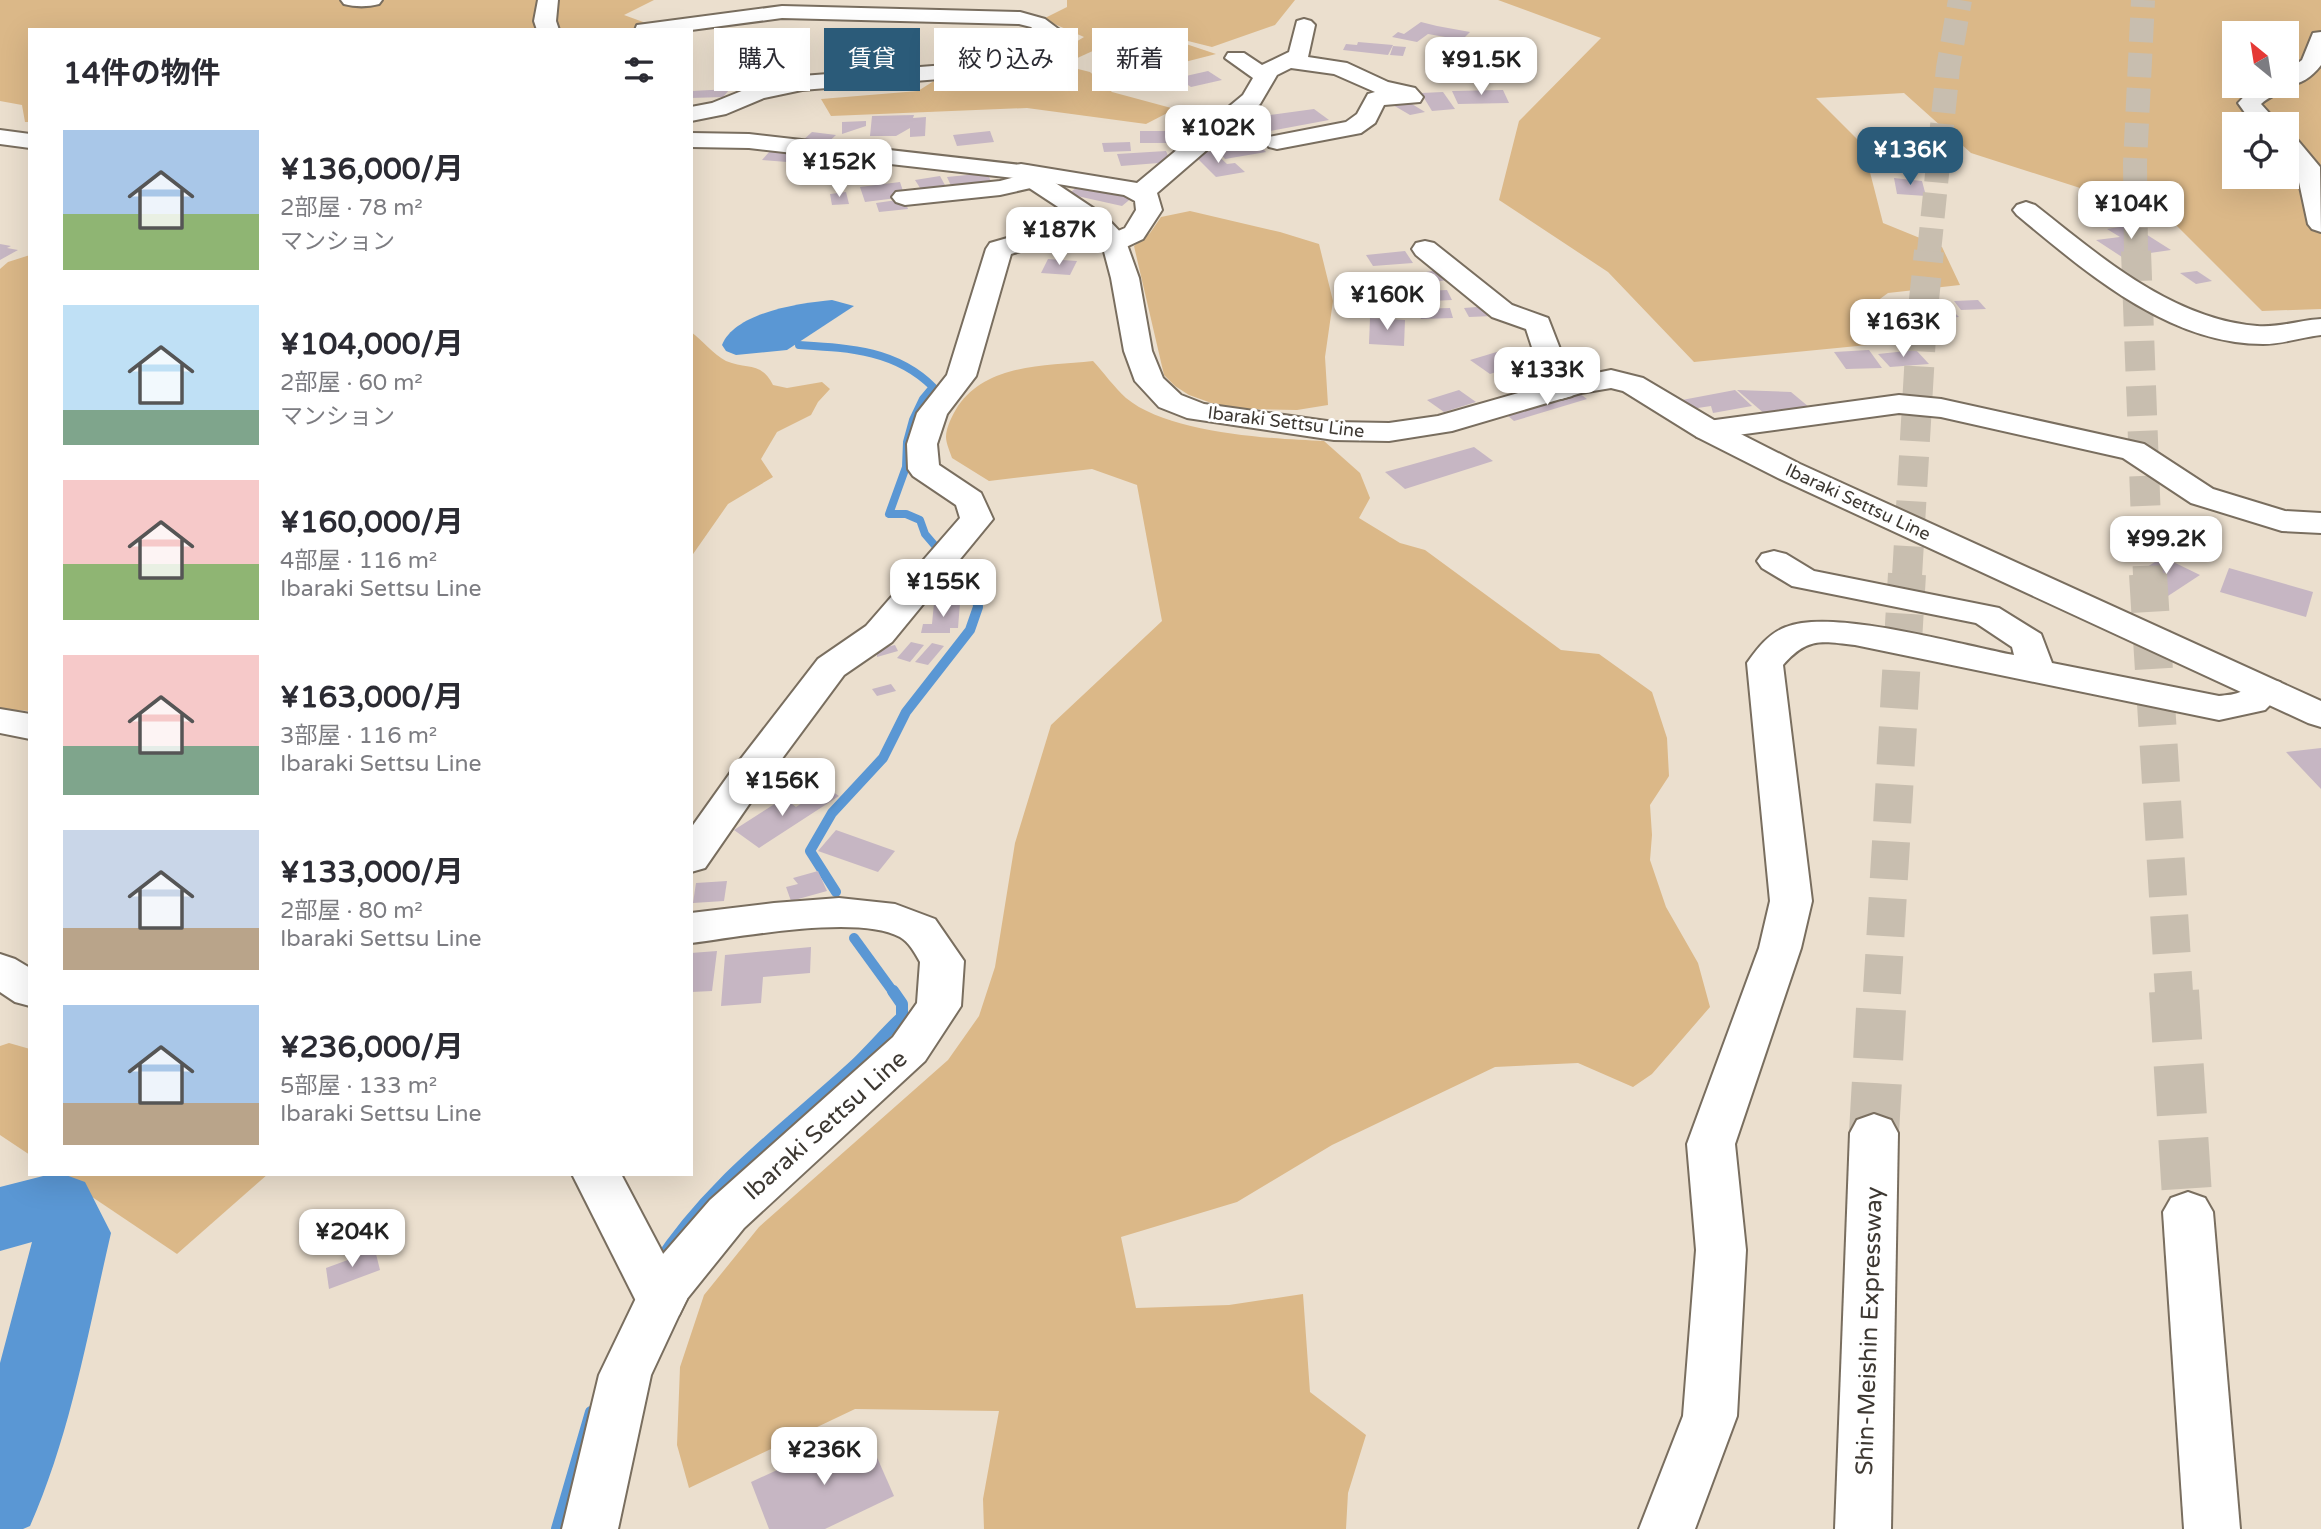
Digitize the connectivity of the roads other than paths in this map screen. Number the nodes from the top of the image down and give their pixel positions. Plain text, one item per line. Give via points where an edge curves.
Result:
1 (351, 0) edge
2 (372, 0) edge
3 (548, 0) edge
4 (1304, 25) dead end
5 (547, 28) edge
6 (660, 28) edge
7 (2321, 38) edge
8 (1236, 58) dead end
9 (1287, 61) junction
10 (2300, 74) edge
11 (1264, 76) junction
12 (2254, 98) edge
13 (2257, 112) edge
14 (693, 114) edge
15 (693, 140) edge
16 (1277, 142) dead end
17 (2299, 156) edge
18 (1028, 175) junction
19 (1140, 194) junction
20 (905, 197) dead end
21 (2026, 210) dead end
22 (2321, 224) edge
23 (1115, 242) junction
24 (1425, 249) dead end
25 (2321, 327) edge
26 (1561, 390) junction
27 (1708, 430) junction
28 (2321, 523) edge
29 (1773, 561) dead end
30 (2036, 671) junction
31 (2267, 690) junction
32 (2321, 715) edge
33 (0, 721) edge
34 (28, 726) edge
35 (693, 855) edge
36 (693, 928) edge
37 (0, 970) edge
38 (28, 989) edge
39 (1874, 1133) tunnel mouth
40 (597, 1176) edge
41 (2188, 1212) tunnel mouth
42 (661, 1299) junction
43 (590, 1529) edge
44 (1667, 1529) edge
45 (1863, 1529) edge
46 (2212, 1529) edge

1 - 2 main road
3 - 5 main road
4 - 9 main road via 1299,55
6 - 14 main road via 782,12 1020,18 1054,34 1040,59 1028,65 802,83
7 - 10 main road via 2317,59
8 - 11 main road
9 - 11 main road
9 - 16 main road via 1339,68 1412,97 1376,99 1367,118 1353,128
11 - 19 main road via 1252,99
12 - 13 main road via 2249,103
15 - 18 main road, Ibaraki Settsu Line via 748,141
17 - 22 main road via 2308,167
18 - 19 main road
18 - 20 main road via 1000,188
18 - 23 main road, Ibaraki Settsu Line via 1096,221
19 - 23 main road via 1147,197 1149,209 1133,233
21 - 25 main road via 2098,267 2178,316 2218,330 2261,336
23 - 26 main road, Ibaraki Settsu Line via 1138,351 1150,381 1170,401 1198,412 1334,430 1389,432 1441,425
23 - 35 main road via 1035,239 999,249 961,376 932,413 922,444 924,469 970,500 977,519 879,634 831,667
24 - 26 main road via 1502,311 1538,324
26 - 27 main road, Ibaraki Settsu Line via 1611,379 1633,384
27 - 28 main road via 1899,404 1941,408 2133,451 2202,496 2282,521
27 - 31 main road, Ibaraki Settsu Line
29 - 30 main road via 1804,579 1987,615 2028,642
30 - 31 main road via 2219,708 2252,702
30 - 44 main road via 1812,629 1784,640 1765,663 1791,901 1780,948 1711,1144 1721,1250 1710,1416
31 - 32 main road, Ibaraki Settsu Line
33 - 34 main road
36 - 42 main road, Ibaraki Settsu Line via 814,914 885,916 918,928 942,961 939,1006 909,1049 727,1214
37 - 38 main road
39 - 45 main road, Shin-Meishin Expressway
40 - 42 main road
41 - 46 main road
42 - 43 main road, Ibaraki Settsu Line via 625,1375

